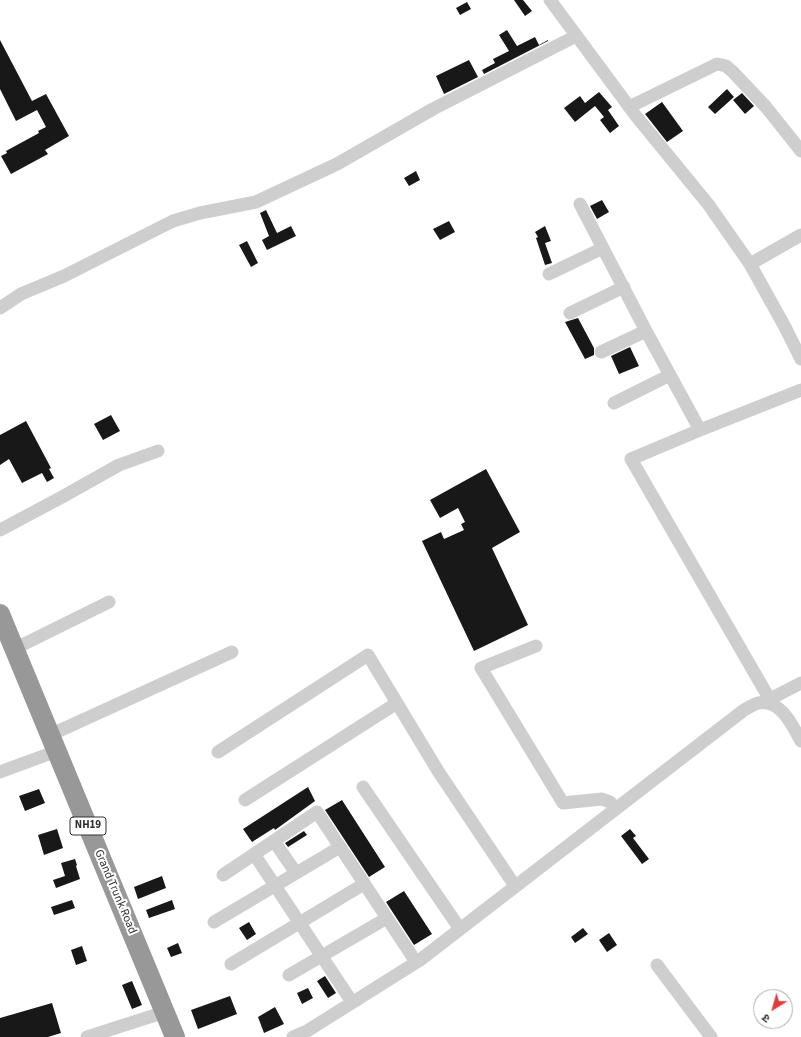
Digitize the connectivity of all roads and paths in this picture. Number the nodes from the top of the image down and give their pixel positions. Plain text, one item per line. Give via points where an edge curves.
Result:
1 (550, 0) edge
2 (576, 36) junction
3 (629, 107) junction
4 (801, 151) edge
5 (580, 204) dead end
6 (801, 235) edge
7 (603, 248) junction
8 (750, 264) junction
9 (548, 274) dead end
10 (624, 287) junction
11 (0, 308) edge
12 (570, 313) dead end
13 (646, 331) junction
14 (601, 352) dead end
15 (801, 359) edge
16 (670, 375) junction
17 (801, 390) edge
18 (614, 403) dead end
19 (700, 430) junction
20 (158, 451) dead end
21 (0, 530) edge
22 (109, 602) dead end
23 (0, 614) edge
24 (536, 646) dead end
25 (14, 649) junction
26 (232, 652) dead end
27 (801, 683) edge
28 (772, 702) junction
29 (397, 703) junction
30 (801, 740) edge
31 (53, 743) junction
32 (218, 752) dead end
33 (0, 772) edge
34 (363, 787) dead end
35 (245, 800) dead end
36 (616, 809) junction
37 (274, 841) junction
38 (340, 847) junction
39 (254, 854) junction
40 (296, 873) junction
41 (223, 875) dead end
42 (364, 884) junction
43 (275, 886) junction
44 (515, 886) junction
45 (387, 918) junction
46 (214, 922) dead end
47 (300, 923) junction
48 (460, 929) junction
49 (322, 956) junction
50 (416, 962) junction
51 (231, 964) dead end
52 (657, 965) dead end
53 (289, 975) dead end
54 (352, 1002) junction
55 (165, 1012) junction
56 (87, 1037) edge
57 (175, 1037) edge
58 (293, 1037) edge
59 (711, 1037) edge

1 - 2 street
2 - 3 street
2 - 11 street via 433,109 337,164 256,202 173,221 64,276 21,294
3 - 4 street via 716,64 726,66 766,107
3 - 8 street via 708,204
5 - 7 street
6 - 8 street
7 - 9 street
7 - 10 street
8 - 15 street
10 - 12 street
10 - 13 street
13 - 14 street
13 - 16 street
16 - 18 street
16 - 19 street
17 - 19 street
19 - 28 street via 631,459
20 - 21 street via 119,466
22 - 25 street
23 - 25 highway, Grand Trunk Road / NH19
24 - 36 street via 481,668 563,803 602,799 610,802
25 - 31 highway, Grand Trunk Road / NH19
26 - 31 street
27 - 28 street
28 - 30 street via 784,713
28 - 36 street via 758,703 744,710
29 - 32 street via 368,656
29 - 35 street
29 - 44 street via 438,772
31 - 33 street
31 - 55 highway, Grand Trunk Road / NH19
34 - 48 street
36 - 44 street
37 - 38 street via 317,812
37 - 39 street
37 - 40 street
38 - 40 street
38 - 42 street
39 - 41 street
39 - 43 street
40 - 43 street
42 - 45 street
42 - 47 street
43 - 46 street
43 - 47 street
44 - 48 street
45 - 49 street
45 - 50 street
47 - 49 street
47 - 51 street
48 - 50 street
49 - 53 street
49 - 54 street
50 - 54 street
52 - 59 street
54 - 58 street
55 - 56 street
55 - 57 highway, Grand Trunk Road / NH19

